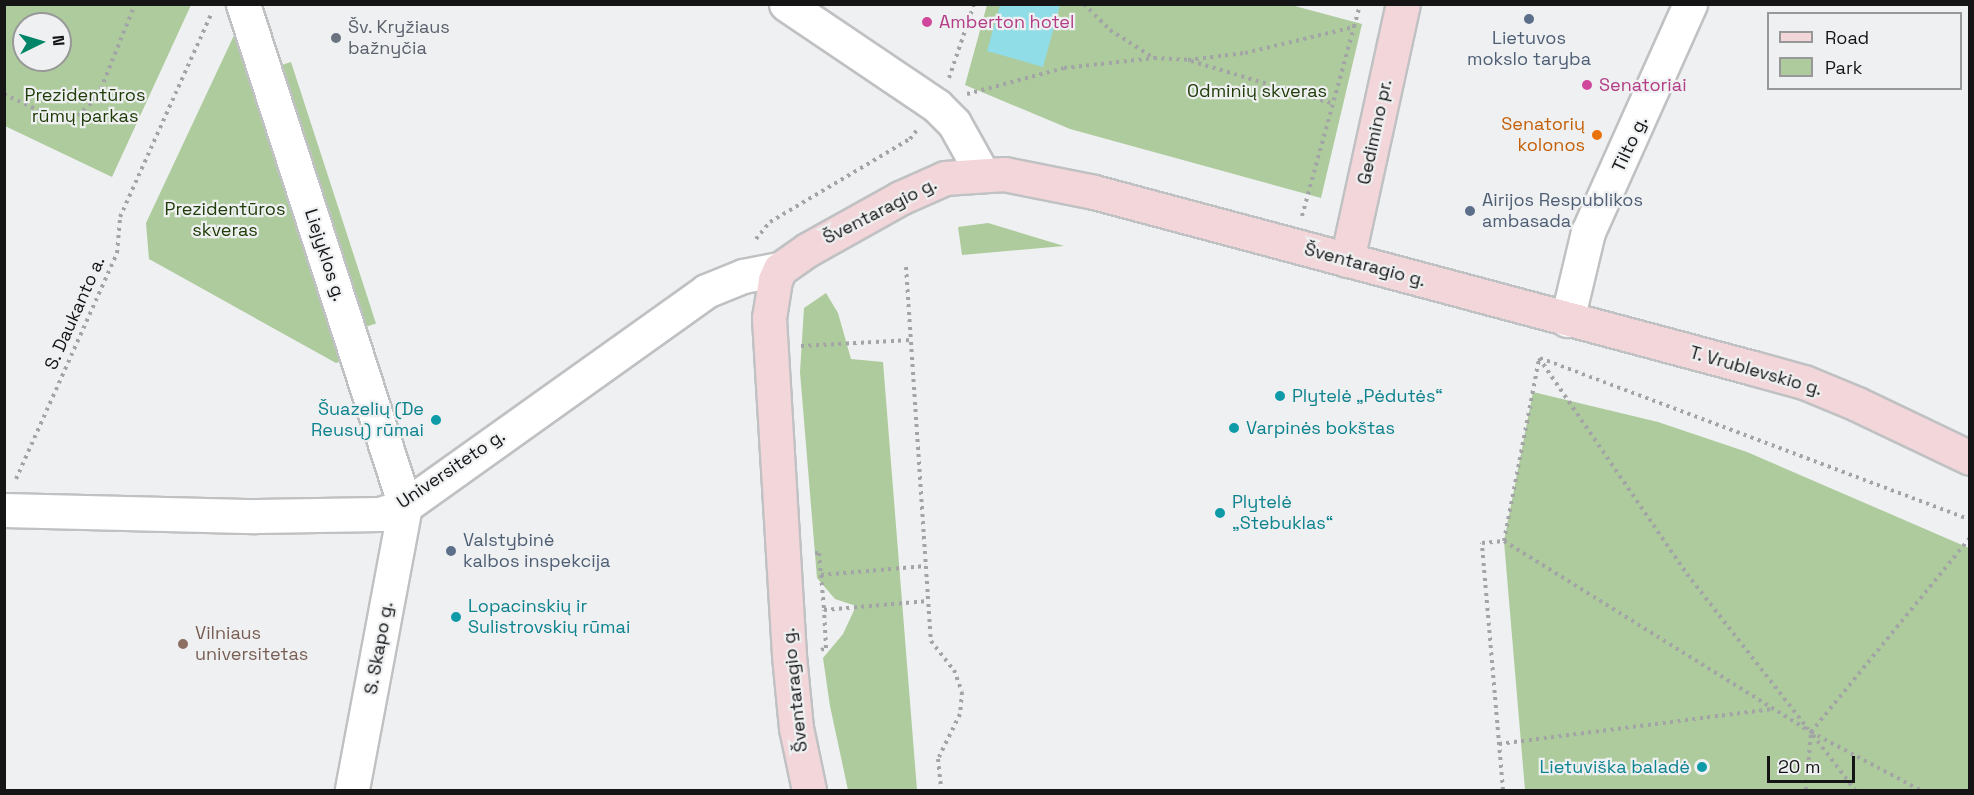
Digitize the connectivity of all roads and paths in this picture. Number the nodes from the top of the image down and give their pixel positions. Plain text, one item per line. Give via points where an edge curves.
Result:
1 (135, 4) edge
2 (216, 4) edge
3 (243, 4) edge
4 (786, 4) edge
5 (974, 4) edge
6 (1084, 4) edge
7 (1360, 4) edge
8 (1690, 4) edge
9 (1402, 5) edge
10 (1354, 27) junction
11 (1154, 58) junction
12 (1188, 60) junction
13 (4, 94) edge
14 (1334, 104) junction
15 (937, 106) junction
16 (982, 173) junction
17 (748, 244) dead end
18 (1294, 246) junction
19 (1347, 260) junction
20 (906, 267) dead end
21 (780, 269) junction
22 (1567, 320) junction
23 (911, 340) junction
24 (790, 347) dead end
25 (1539, 358) junction
26 (1970, 458) edge
27 (8, 500) edge
28 (405, 506) junction
29 (1970, 520) edge
30 (1970, 538) edge
31 (1504, 542) junction
32 (807, 554) dead end
33 (926, 566) junction
34 (821, 575) junction
35 (928, 601) junction
36 (824, 610) junction
37 (815, 652) dead end
38 (1773, 709) junction
39 (1811, 732) junction
40 (1499, 744) junction
41 (352, 790) edge
42 (809, 790) edge
43 (941, 790) edge
44 (1503, 790) edge
45 (1806, 790) edge
46 (1855, 790) edge
47 (1920, 790) edge

1 - 13 path via 98,96 78,117 56,119
2 - 27 path, S. Daukanto a. via 120,217 117,253
3 - 28 street, Liejyklos g.
4 - 15 street
5 - 15 path via 960,54
6 - 11 path via 1110,30
7 - 10 path
8 - 22 street, Tilto g. via 1588,232
9 - 19 main road, Gedimino pr.
10 - 12 path via 1239,54
10 - 14 path
11 - 12 path
11 - 15 path via 1064,68
12 - 14 path
14 - 18 path
15 - 16 street via 954,123
15 - 17 path via 910,139 770,222 759,238
16 - 18 main road, Šventaragio g. via 1022,176 1085,190
16 - 21 main road, Šventaragio g. via 945,178 924,186
18 - 19 main road, Šventaragio g.
19 - 22 main road, Šventaragio g.
20 - 23 path
21 - 28 street, Universiteto g. via 743,276 706,291
21 - 42 main road, Šventaragio g. via 769,318 790,677
22 - 26 main road, T. Vrublevskio g. via 1804,382
23 - 24 path
23 - 33 path
25 - 29 path
25 - 31 path
25 - 39 path via 1687,574
27 - 28 street, Universiteto g. via 256,516 380,513
28 - 41 street, S. Skapo g.
30 - 39 path
31 - 38 path
31 - 40 path via 1482,543
32 - 34 path via 819,553
33 - 34 path
33 - 35 path
34 - 36 path
35 - 36 path
35 - 43 path via 931,640 954,670 962,692 960,714 938,759
36 - 37 path via 826,648
38 - 39 path
38 - 40 path
39 - 45 path
39 - 46 path
39 - 47 path
40 - 44 path

